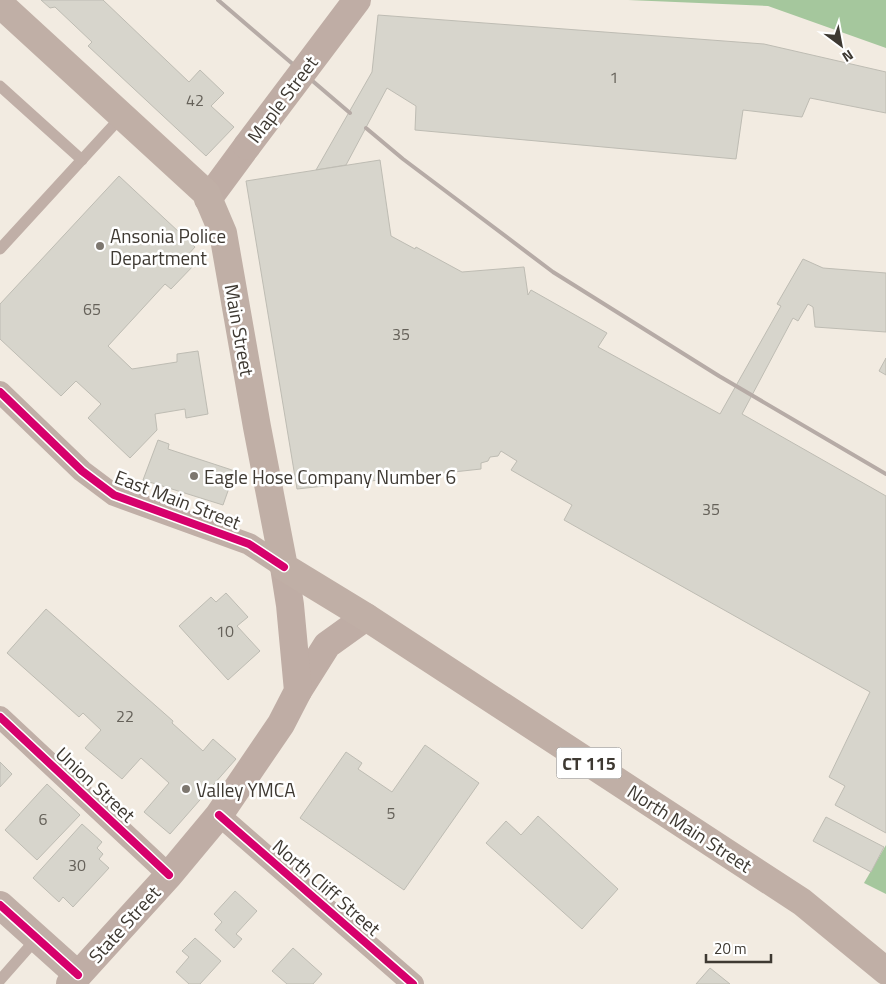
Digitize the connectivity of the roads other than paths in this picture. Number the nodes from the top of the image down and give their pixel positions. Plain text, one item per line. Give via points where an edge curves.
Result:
1 (357, 0) edge
2 (0, 4) edge
3 (0, 86) edge
4 (122, 116) junction
5 (82, 160) junction
6 (208, 199) junction
7 (0, 249) edge
8 (0, 392) edge
9 (284, 567) junction
10 (366, 617) junction
11 (298, 691) junction
12 (0, 717) edge
13 (219, 815) junction
14 (169, 875) junction
15 (0, 905) edge
16 (37, 938) junction
17 (886, 970) edge
18 (74, 979) edge
19 (0, 980) edge
20 (413, 984) edge

1 - 6 main road, Maple Street, bridge
2 - 4 main road, Main Street
3 - 5 lane
4 - 5 lane
4 - 6 main road, Main Street via 206,193
5 - 7 lane
6 - 9 main road, Main Street via 223,233
8 - 9 street, East Main Street via 82,471 114,495 249,544
9 - 10 main road, North Main Street / CT 115
9 - 11 main road
10 - 11 main road, State Street via 328,645
10 - 17 main road, North Main Street / CT 115 via 802,902
11 - 13 main road, State Street via 281,724
12 - 14 street, Union Street
13 - 14 main road, State Street
13 - 20 street, North Cliff Street
14 - 18 main road, State Street
15 - 16 street
16 - 18 street
16 - 19 lane

